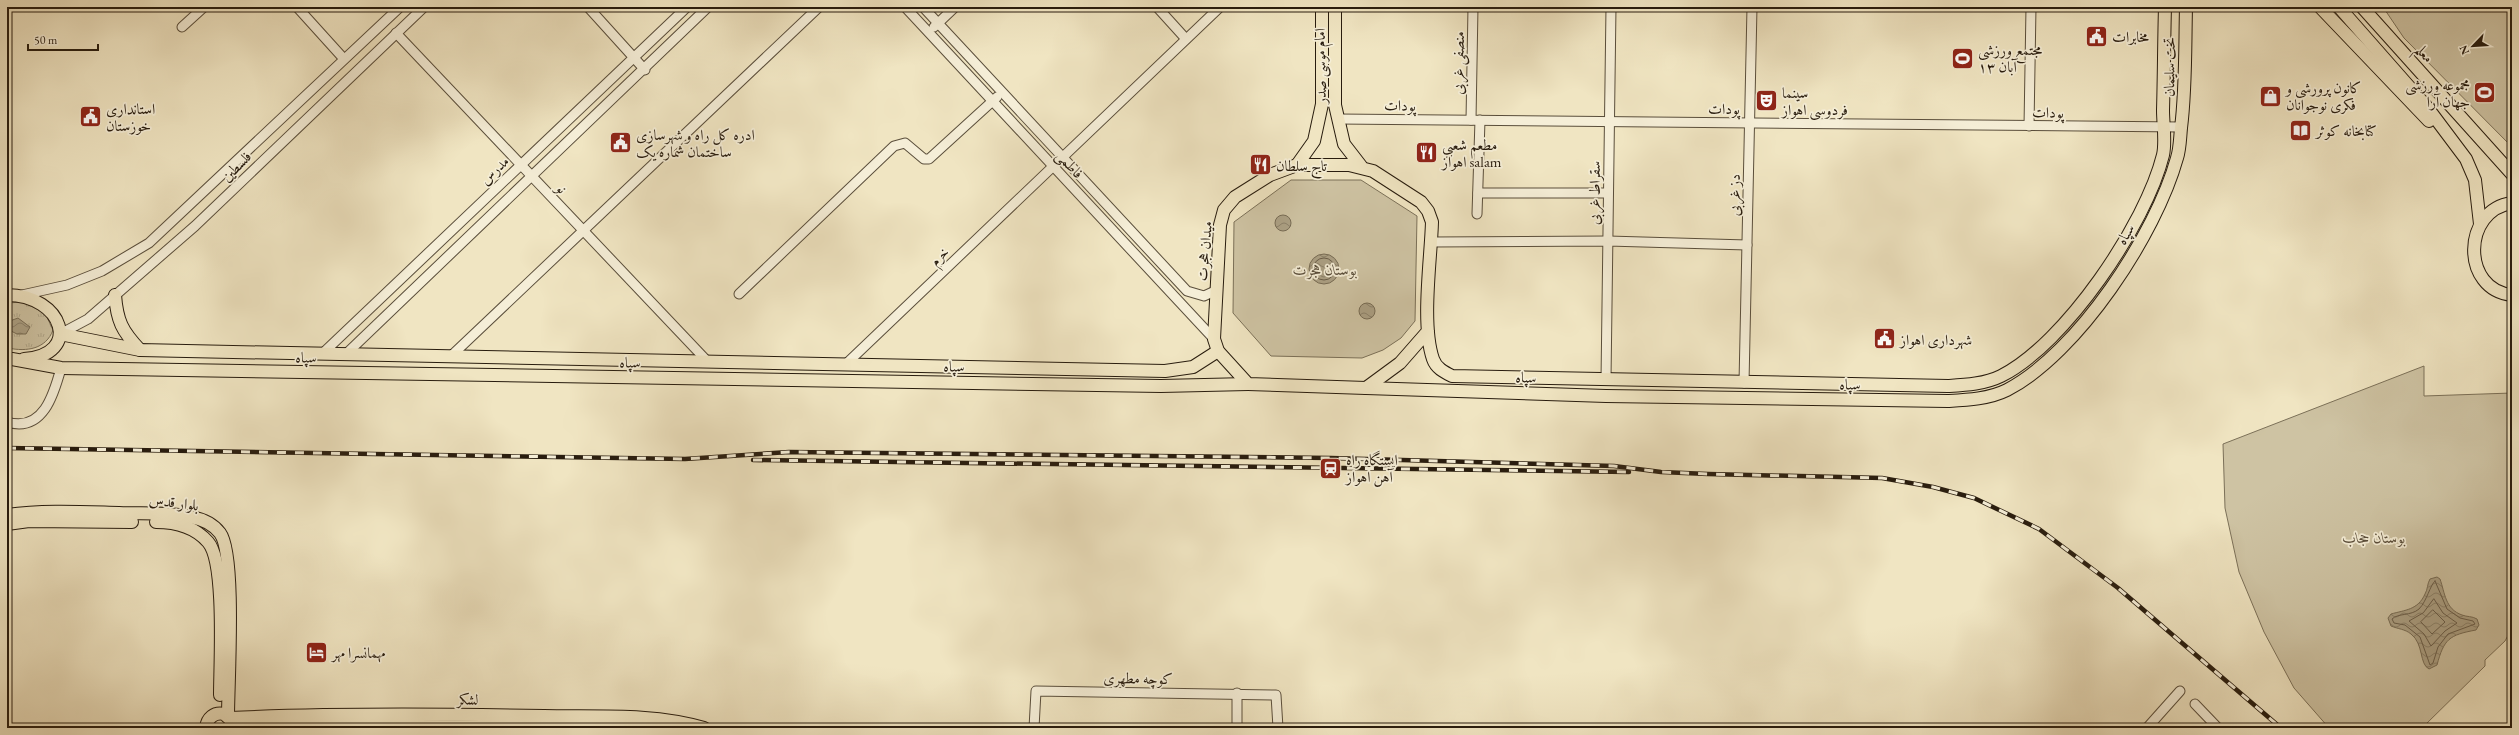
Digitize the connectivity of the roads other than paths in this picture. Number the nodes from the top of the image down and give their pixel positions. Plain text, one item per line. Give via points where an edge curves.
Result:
1 (204, 7) edge
2 (297, 7) edge
3 (400, 7) edge
4 (424, 7) edge
5 (588, 7) edge
6 (687, 7) edge
7 (708, 7) edge
8 (819, 7) edge
9 (905, 7) edge
10 (923, 7) edge
11 (955, 7) edge
12 (1157, 7) edge
13 (1220, 7) edge
14 (1322, 7) edge
15 (1335, 7) edge
16 (1473, 7) edge
17 (1611, 7) edge
18 (1752, 7) edge
19 (2031, 7) edge
20 (2165, 7) edge
21 (2186, 7) edge
22 (2320, 7) edge
23 (2340, 7) edge
24 (2362, 7) edge
25 (938, 23) junction
26 (182, 27) dead end
27 (928, 32) junction
28 (396, 33) junction
29 (1186, 39) junction
30 (633, 58) junction
31 (344, 59) junction
32 (645, 70) junction
33 (1002, 92) junction
34 (992, 101) junction
35 (288, 111) junction
36 (1338, 119) junction
37 (1476, 120) junction
38 (1609, 122) junction
39 (1749, 122) junction
40 (300, 124) junction
41 (2029, 126) junction
42 (2163, 127) junction
43 (2181, 127) junction
44 (1063, 157) junction
45 (2466, 160) junction
46 (521, 164) junction
47 (1297, 165) junction
48 (1053, 166) junction
49 (1361, 166) junction
50 (2512, 174) edge
51 (532, 176) junction
52 (1478, 193) junction
53 (1608, 193) junction
54 (2512, 203) edge
55 (1477, 214) dead end
56 (2480, 224) junction
57 (583, 230) junction
58 (1608, 241) junction
59 (1432, 242) junction
60 (1747, 245) junction
61 (1217, 290) junction
62 (739, 294) dead end
63 (7, 295) edge
64 (22, 295) junction
65 (115, 295) junction
66 (2511, 298) edge
67 (1428, 331) junction
68 (60, 334) junction
69 (1214, 339) junction
70 (140, 350) junction
71 (1218, 351) junction
72 (322, 354) junction
73 (345, 355) junction
74 (450, 357) junction
75 (10, 358) edge
76 (708, 362) junction
77 (845, 365) junction
78 (61, 368) junction
79 (1606, 380) junction
80 (1744, 383) junction
81 (1248, 384) junction
82 (1366, 388) junction
83 (1606, 396) junction
84 (7, 422) edge
85 (7, 515) edge
86 (7, 524) edge
87 (2180, 691) dead end
88 (1237, 693) junction
89 (2195, 704) dead end
90 (228, 719) edge
91 (206, 728) edge
92 (241, 728) edge
93 (646, 728) edge
94 (704, 728) edge
95 (1034, 728) edge
96 (1237, 728) edge
97 (1278, 728) edge
98 (2147, 728) edge
99 (2218, 728) edge

1 - 26 street
2 - 31 street
3 - 31 street, فلسطین
4 - 28 street, فلسطین
5 - 30 street
6 - 30 street, مدرس
7 - 32 street, مدرس
8 - 57 street
9 - 27 street, فاطمی
10 - 25 street, فاطمی
11 - 25 street
12 - 29 street
13 - 29 street
14 - 47 main road, امام موسی صدر via 1322,104 1314,141
15 - 36 main road, امام موسی صدر via 1335,105
16 - 37 street, منصفی غربی
17 - 38 street, سقراط غربی
18 - 39 street, دز غربی
19 - 41 street
20 - 42 main road, تخت سلیمان
21 - 43 main road, تخت سلیمان
22 - 45 main road
23 - 45 main road via 2427,107
24 - 50 main road, معلم
25 - 27 street
25 - 33 street, فاطمی
27 - 34 street, فاطمی
28 - 40 street, فلسطین
28 - 46 street, نو
29 - 44 street
30 - 32 street
30 - 46 street, مدرس
31 - 35 street, فلسطین
32 - 51 street, مدرس
33 - 34 street
33 - 44 street, فاطمی
34 - 48 street, فاطمی
34 - 62 street via 929,159 924,159 905,143 894,146
35 - 40 street
35 - 64 street, فلسطین via 149,242 102,271 66,285
36 - 37 street, پودات
36 - 49 main road, امام موسی صدر via 1344,144
37 - 38 street, پودات
37 - 52 street, منصفی غربی
38 - 39 street, پودات
38 - 53 street, سقراط غربی
39 - 41 street, پودات
39 - 60 street, دز غربی
40 - 65 street, فلسطین via 196,226
41 - 42 street, پودات
42 - 43 street, پودات
42 - 80 main road, سپاه via 2163,154 2149,195 2123,241 2082,301 2054,336 2028,360 2000,377 1954,386
43 - 83 main road, سپاه via 2178,157 2162,201 2117,278 2064,346 2036,372 2006,391 1977,399 1948,401
44 - 48 street, خرم
44 - 61 street, فاطمی via 1187,291 1204,296
45 - 56 main road via 2475,180
46 - 51 street, نو
46 - 72 street, مدرس
47 - 49 main road, میدان هجرت
47 - 61 main road, میدان هجرت via 1270,175 1234,197 1224,210 1220,225
48 - 69 street, فاطمی
48 - 77 street, خرم
49 - 59 main road via 1421,202 1428,210 1432,222
51 - 57 street, نو
51 - 73 street, مدرس
52 - 53 street
52 - 55 street, منصفی غربی
53 - 58 street, سقراط غربی
54 - 56 main road via 2497,208
56 - 66 main road via 2474,237 2473,252 2476,266 2483,279 2494,289
57 - 74 street
57 - 76 street, نو
58 - 59 street
58 - 60 street
58 - 79 street, سقراط غربی
59 - 67 main road
60 - 80 street, دز غربی
61 - 69 main road, میدان هجرت
63 - 64 main road
64 - 68 main road via 38,301 54,313 59,323
65 - 68 street, فلسطین via 88,319
65 - 70 main road via 117,316 126,335
67 - 79 main road, سپاه via 1433,360 1440,370 1452,376
67 - 82 main road via 1400,363
68 - 70 main road, سپاه
68 - 75 main road via 56,344 47,352 29,358
69 - 71 main road, میدان هجرت
70 - 72 main road, سپاه
71 - 77 main road, سپاه via 1193,367 1182,370
71 - 81 main road, میدان هجرت
72 - 73 main road, سپاه
73 - 74 main road, سپاه
74 - 76 main road, سپاه
75 - 78 main road, سپاه
76 - 77 main road, سپاه
78 - 81 main road, سپاه via 1146,385
78 - 84 street via 48,407 38,418 26,423
79 - 80 main road, سپاه
79 - 83 main road
81 - 82 main road
82 - 83 main road, سپاه
85 - 90 main road, بلوار قدس via 36,511 162,514 203,521 220,533 227,546 229,587
86 - 90 main road, بلوار قدس via 29,521 161,522 191,527 209,543 219,569
87 - 98 street
88 - 95 street, کوچه مطهری via 1036,691
88 - 96 street
88 - 97 street, کوچه مطهری via 1276,695
89 - 99 street
90 - 91 main road via 211,716
90 - 94 main road, لشکر via 332,713 488,715 683,722
92 - 93 main road, لشکر via 299,725

